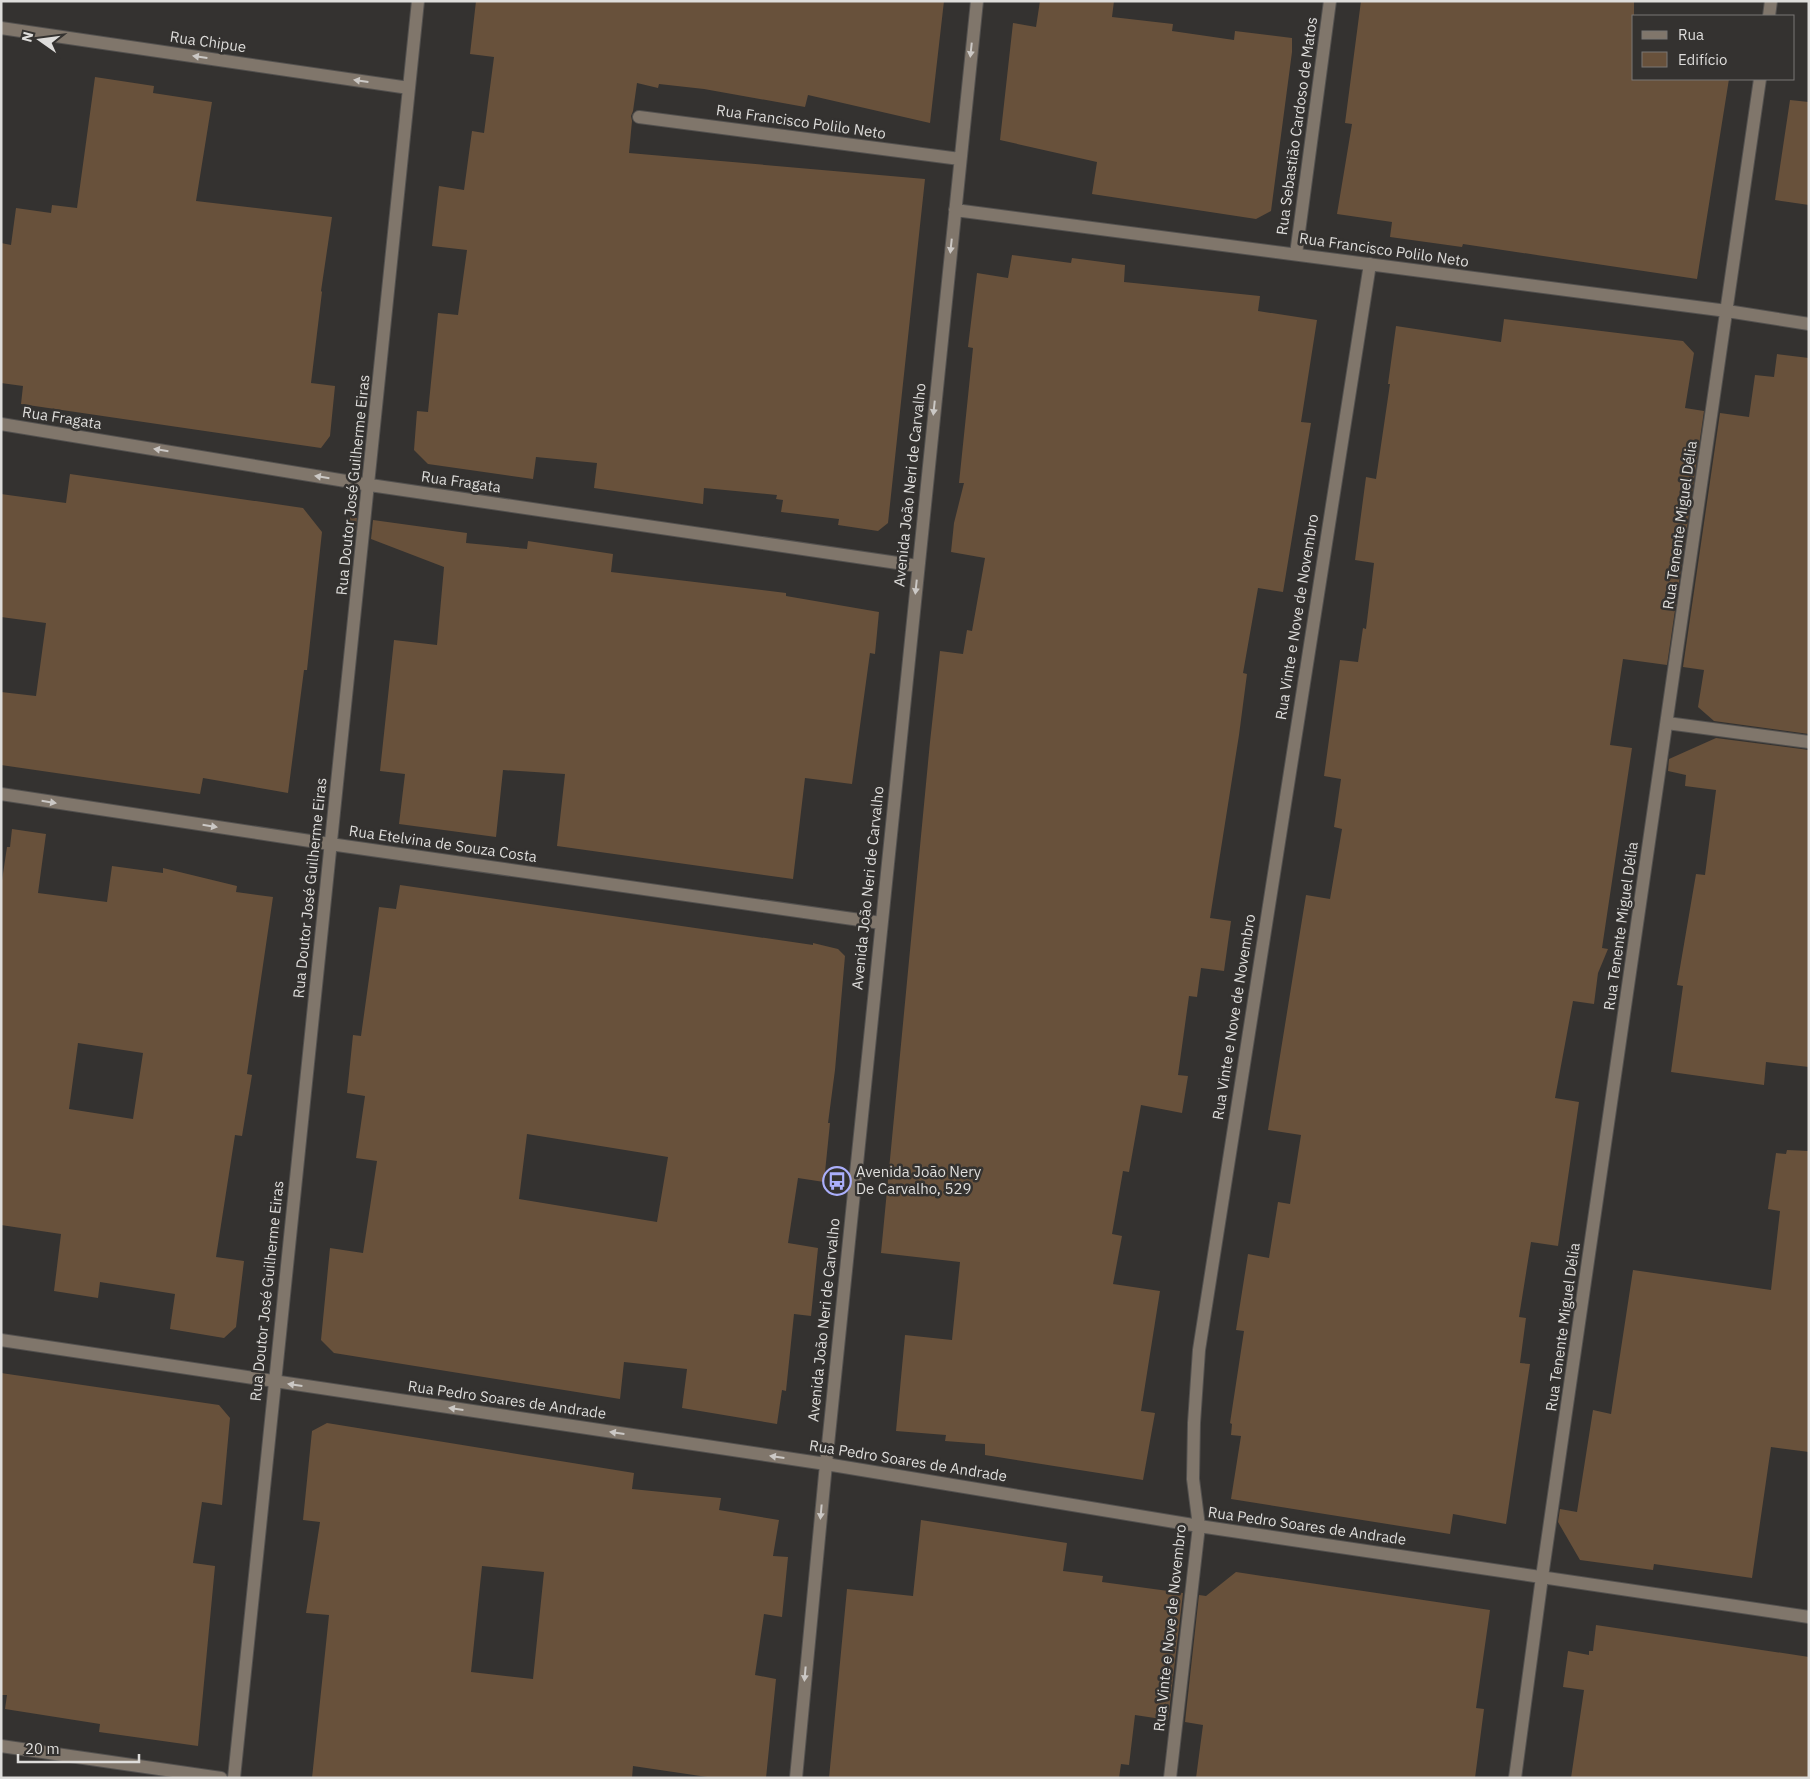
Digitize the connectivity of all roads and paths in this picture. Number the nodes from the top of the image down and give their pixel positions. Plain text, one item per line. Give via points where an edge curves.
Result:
1 (418, 1) edge
2 (976, 1) edge
3 (1330, 1) edge
4 (1771, 1) edge
5 (1769, 15) edge
6 (1, 28) edge
7 (1760, 80) edge
8 (409, 88) junction
9 (638, 117) dead end
10 (960, 159) junction
11 (955, 210) junction
12 (1296, 254) junction
13 (1370, 264) junction
14 (1727, 311) junction
15 (1809, 324) edge
16 (1, 424) edge
17 (370, 485) junction
18 (918, 566) junction
19 (1667, 722) junction
20 (1809, 742) edge
21 (1, 794) edge
22 (330, 844) junction
23 (881, 923) junction
24 (1, 1340) edge
25 (274, 1382) junction
26 (826, 1464) junction
27 (1199, 1526) junction
28 (1542, 1577) junction
29 (1809, 1616) edge
30 (1, 1746) edge
31 (221, 1778) edge
32 (234, 1778) edge
33 (796, 1778) edge
34 (1170, 1778) edge
35 (1515, 1778) edge

1 - 8 street, Rua Doutor José Guilherme Eiras
2 -> 10 street, Avenida João Neri de Carvalho
3 - 12 street, Rua Sebastião Cardoso de Matos
4 - 5 street
8 -> 6 street, Rua Chipue
7 - 14 street, Rua Tenente Miguel Délia
8 - 17 street, Rua Doutor José Guilherme Eiras
9 - 10 street, Rua Francisco Polilo Neto
10 - 11 street, Avenida João Neri de Carvalho
11 - 12 street, Rua Francisco Polilo Neto
11 -> 18 street, Avenida João Neri de Carvalho
12 - 13 street, Rua Francisco Polilo Neto
13 - 14 street, Rua Francisco Polilo Neto
13 - 27 street, Rua Vinte e Nove de Novembro via 1199,1350 1193,1479
14 - 15 street, Rua Francisco Polilo Neto
14 - 19 street, Rua Tenente Miguel Délia
17 -> 16 street, Rua Fragata
17 - 18 street, Rua Fragata
17 - 22 street, Rua Doutor José Guilherme Eiras
18 -> 23 street, Avenida João Neri de Carvalho
19 - 20 street
19 - 28 street, Rua Tenente Miguel Délia
21 -> 22 street, Rua Etelvina de Souza Costa
22 - 23 street, Rua Etelvina de Souza Costa
22 - 25 street, Rua Doutor José Guilherme Eiras
23 - 26 street, Avenida João Neri de Carvalho
24 - 25 street, Rua Pedro Soares de Andrade
26 -> 25 street, Rua Pedro Soares de Andrade
25 - 32 street, Rua Doutor José Guilherme Eiras
26 - 27 street, Rua Pedro Soares de Andrade
26 -> 33 street, Avenida João Neri de Carvalho
27 - 28 street, Rua Pedro Soares de Andrade
27 - 34 street, Rua Vinte e Nove de Novembro
28 - 29 street, Rua Pedro Soares de Andrade
28 - 35 street, Rua Tenente Miguel Délia
30 - 31 street

